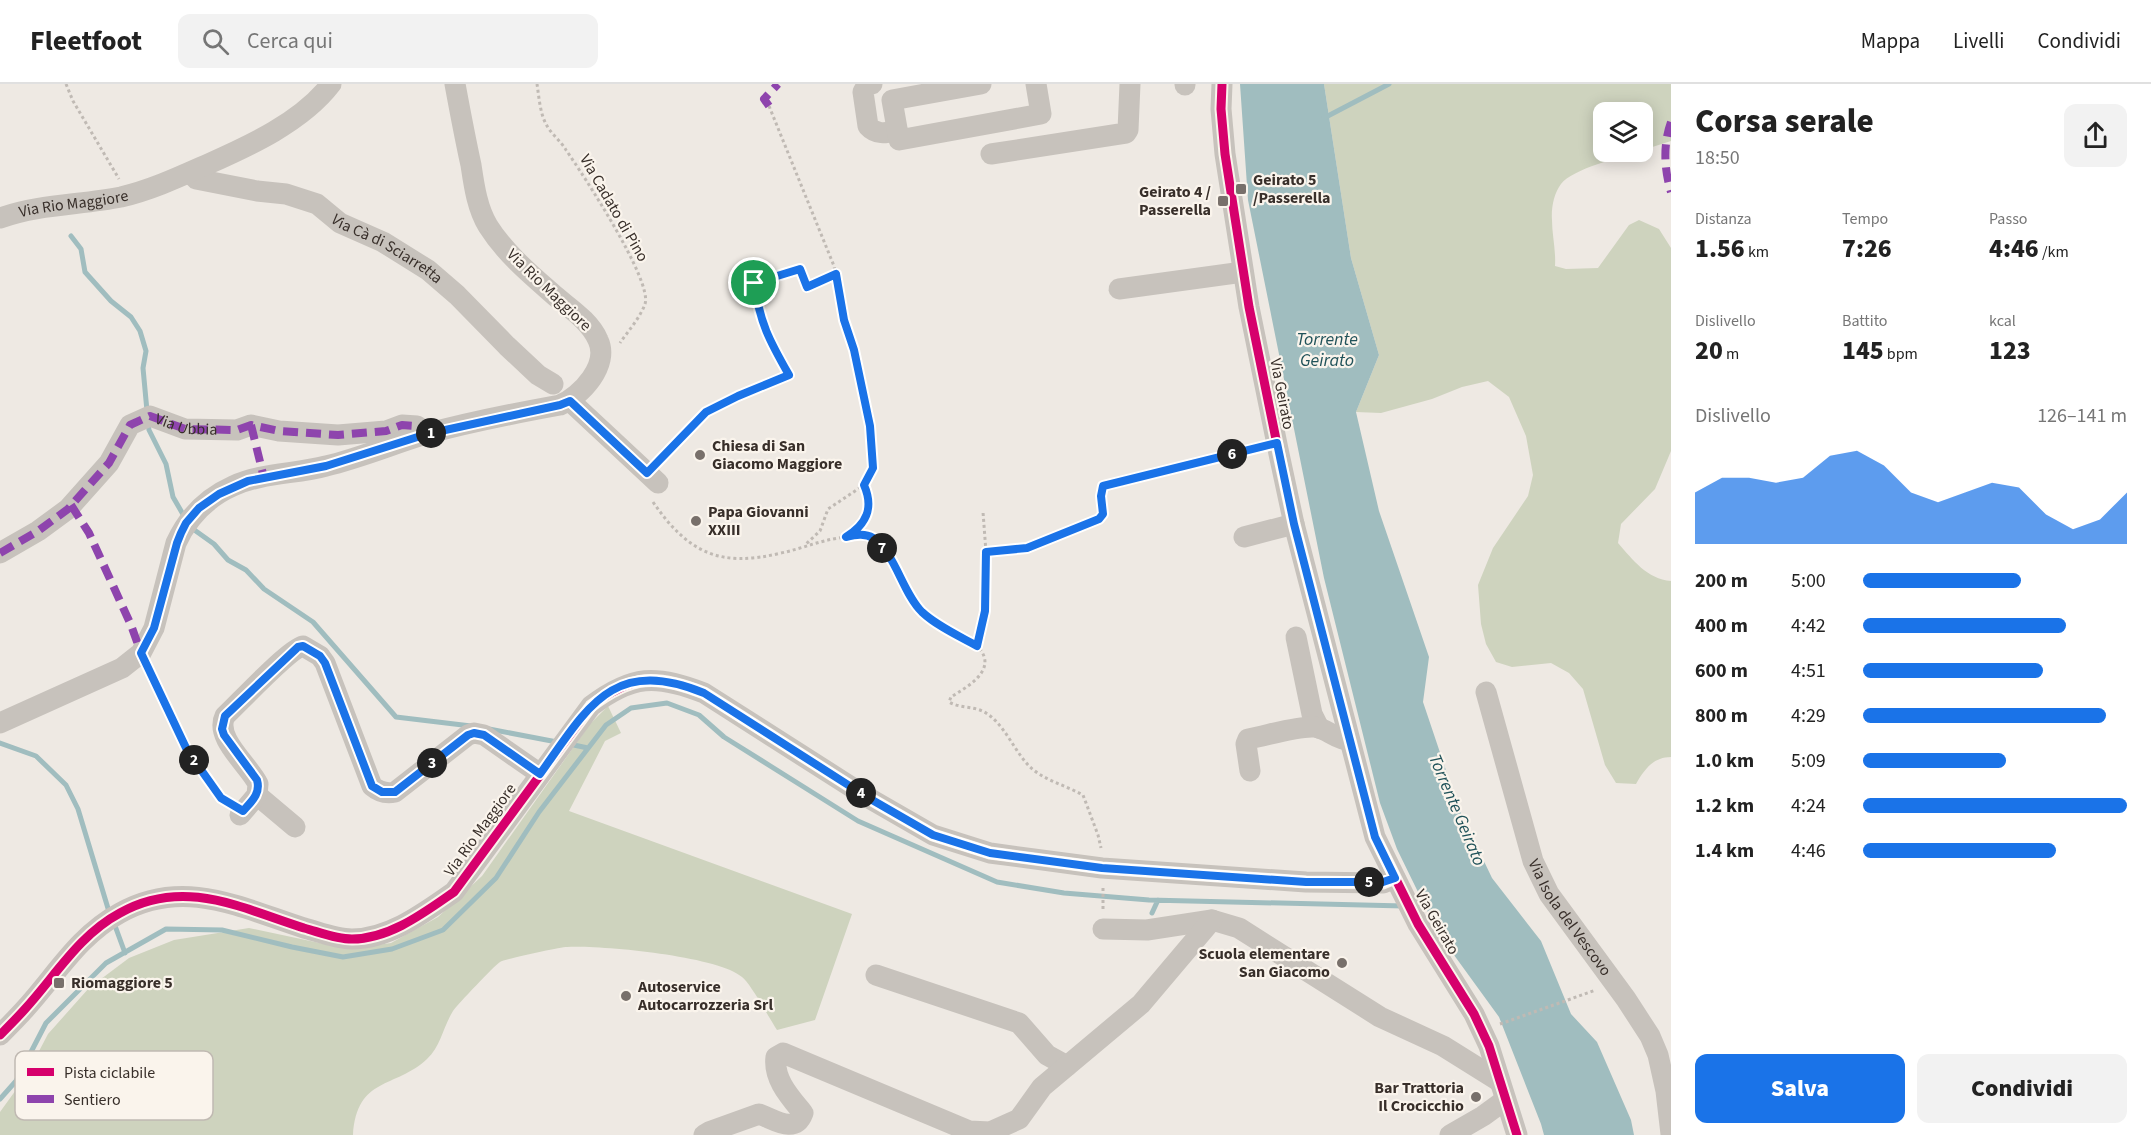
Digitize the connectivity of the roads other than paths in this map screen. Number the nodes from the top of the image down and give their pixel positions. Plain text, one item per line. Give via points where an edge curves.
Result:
1 (332, 84) edge
2 (455, 84) edge
3 (872, 84) edge
4 (981, 84) edge
5 (1036, 84) edge
6 (1130, 84) edge
7 (1222, 84) edge
8 (897, 131) junction
9 (991, 153) dead end
10 (190, 172) junction
11 (0, 218) edge
12 (1244, 272) junction
13 (1119, 289) dead end
14 (553, 384) dead end
15 (570, 401) junction
16 (427, 434) junction
17 (651, 484) road end
18 (1294, 524) junction
19 (1244, 537) dead end
20 (0, 553) edge
21 (1296, 637) dead end
22 (1486, 692) dead end
23 (0, 723) edge
24 (1319, 728) junction
25 (1349, 740) junction
26 (1250, 771) dead end
27 (540, 774) junction
28 (257, 795) junction
29 (241, 813) road end
30 (295, 827) dead end
31 (1397, 883) junction
32 (1212, 920) junction
33 (1103, 922) road end
34 (876, 975) dead end
35 (0, 1035) edge
36 (1066, 1066) junction
37 (1502, 1091) junction
38 (1671, 1134) edge
39 (704, 1135) edge
40 (1450, 1135) edge
41 (1517, 1135) edge

1 - 10 street, Via Rio Maggiore via 287,123 257,142
2 - 15 street, Via Rio Maggiore via 478,203 487,224 528,272 584,320 598,339 600,356 595,371
3 - 8 street via 863,92 868,126 883,134
4 - 8 street via 892,100
5 - 8 street via 1041,114 899,140
6 - 9 street via 1125,133
7 - 12 street, Via Geirato via 1225,154
10 - 11 street, Via Rio Maggiore via 126,195
10 - 14 street, Via Cà di Sciarretta via 196,179 286,194 317,204 340,223 401,252 450,288 538,375
12 - 13 street
12 - 18 street, Via Geirato
15 - 16 street
15 - 17 street
16 - 20 street, Via Ubbia via 417,426 402,425 338,435 251,425 237,430 185,429 150,416 130,425 109,463 68,509
16 - 23 street via 326,466 233,486 179,518 177,543 154,628 141,653 122,668
18 - 19 street
18 - 25 street, Via Geirato
21 - 24 street via 1312,714
22 - 38 street, Via Isola del Vescovo via 1533,861 1549,894 1650,1036 1666,1091
24 - 25 street
24 - 26 street via 1248,739
25 - 31 street, Via Geirato via 1375,837
27 - 28 street via 484,735 474,733 395,792 376,790 325,663 303,646 277,666 223,721 229,744 257,780
27 - 31 street, Via Rio Maggiore via 591,706 622,685 636,680 655,681 704,693 933,835 990,853 1102,868 1306,882
27 - 35 street, Via Rio Maggiore via 454,891 402,925 352,939 323,934 200,896 140,903 81,941
28 - 29 street
28 - 30 street
31 - 37 street, Via Geirato via 1474,1014 1489,1046
32 - 33 street via 1147,930
32 - 36 street via 1142,1004
32 - 37 street via 1239,928 1380,1017 1443,1046
34 - 36 street via 1019,1023 1047,1055
36 - 39 street via 1042,1087 1019,1119 990,1132 969,1131 783,1053 776,1057 774,1068 786,1094 803,1113 801,1121 784,1127 759,1114
37 - 40 street via 1483,1116
37 - 41 street, Via Geirato

